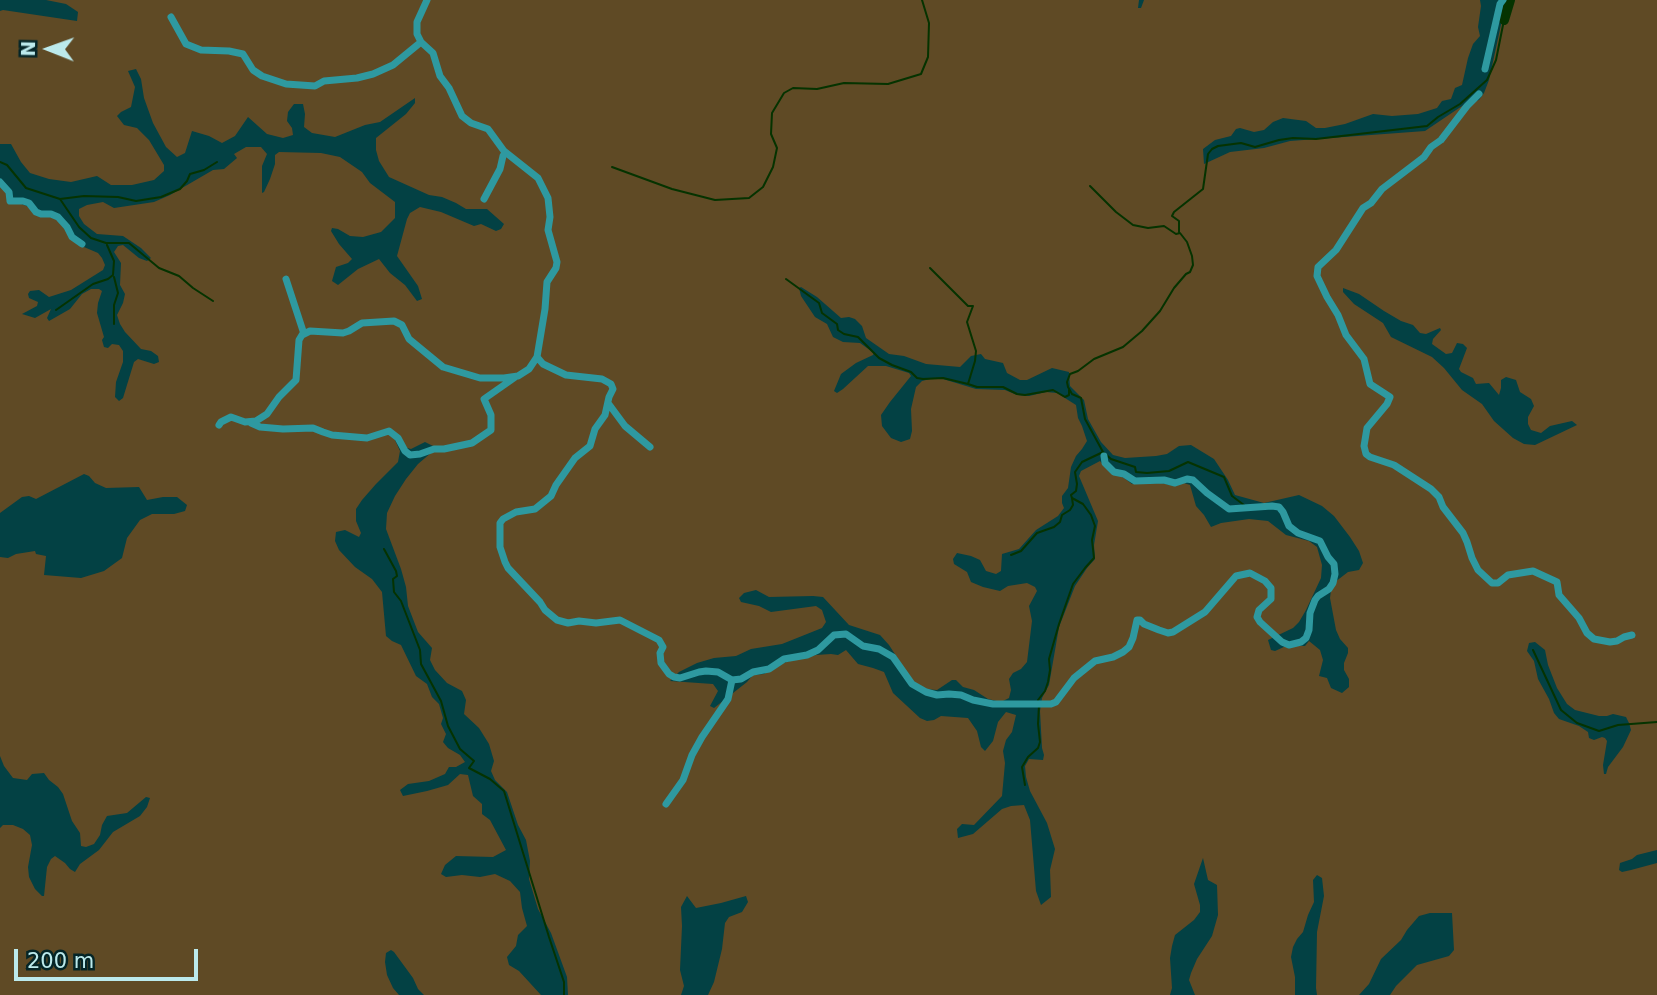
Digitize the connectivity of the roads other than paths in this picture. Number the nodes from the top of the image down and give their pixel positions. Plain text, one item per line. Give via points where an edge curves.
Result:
1 (426, 0) edge
2 (1503, 0) edge
3 (171, 17) dead end
4 (421, 42) junction
5 (1485, 69) dead end
6 (1479, 94) dead end
7 (505, 153) junction
8 (0, 182) edge
9 (484, 199) dead end
10 (82, 244) dead end
11 (286, 279) dead end
12 (304, 334) junction
13 (537, 357) junction
14 (517, 376) junction
15 (608, 403) junction
16 (249, 422) junction
17 (219, 425) dead end
18 (650, 447) dead end
19 (1104, 456) dead end
20 (1632, 635) dead end
21 (732, 680) junction
22 (666, 804) dead end

1 - 4 street via 417,22
2 - 5 street
3 - 4 street via 186,44 243,54 253,70 286,84 315,86 373,74 393,65
4 - 7 street via 433,52 440,76 462,116 488,129
6 - 20 street via 1424,157 1363,208 1336,250 1318,267 1317,276 1346,335 1364,359 1370,384 1390,397 1367,428 1366,454 1432,489 1463,533 1478,570 1492,583 1533,571 1557,582 1559,594 1594,639 1610,642
7 - 9 street
7 - 13 street via 541,181 550,207 548,230 557,262 547,282
8 - 10 street via 10,201 29,203 36,212 58,217
11 - 12 street
12 - 14 street via 343,333 362,323 394,321 402,325 409,340 447,370 480,378
12 - 16 street via 299,340 296,380 267,414
13 - 14 street
13 - 15 street via 566,375 609,382 613,389
14 - 16 street via 484,399 491,430 472,443 420,454 410,455 389,431 367,438
15 - 18 street via 625,426
15 - 21 street via 590,446 575,458 546,502 499,523 505,562 557,620 625,622 659,640 662,663 674,677 718,672
16 - 17 street via 231,417
19 - 21 street via 1114,472 1135,481 1193,480 1229,509 1279,507 1289,526 1320,541 1335,573 1329,589 1315,600 1306,638 1289,645 1260,622 1259,610 1271,599 1271,589 1250,573 1236,576 1205,612 1173,632 1137,621 1129,647 1095,661 1051,704 993,704 926,692 912,684 892,657 846,634 834,635 807,655
21 - 22 street via 727,699

